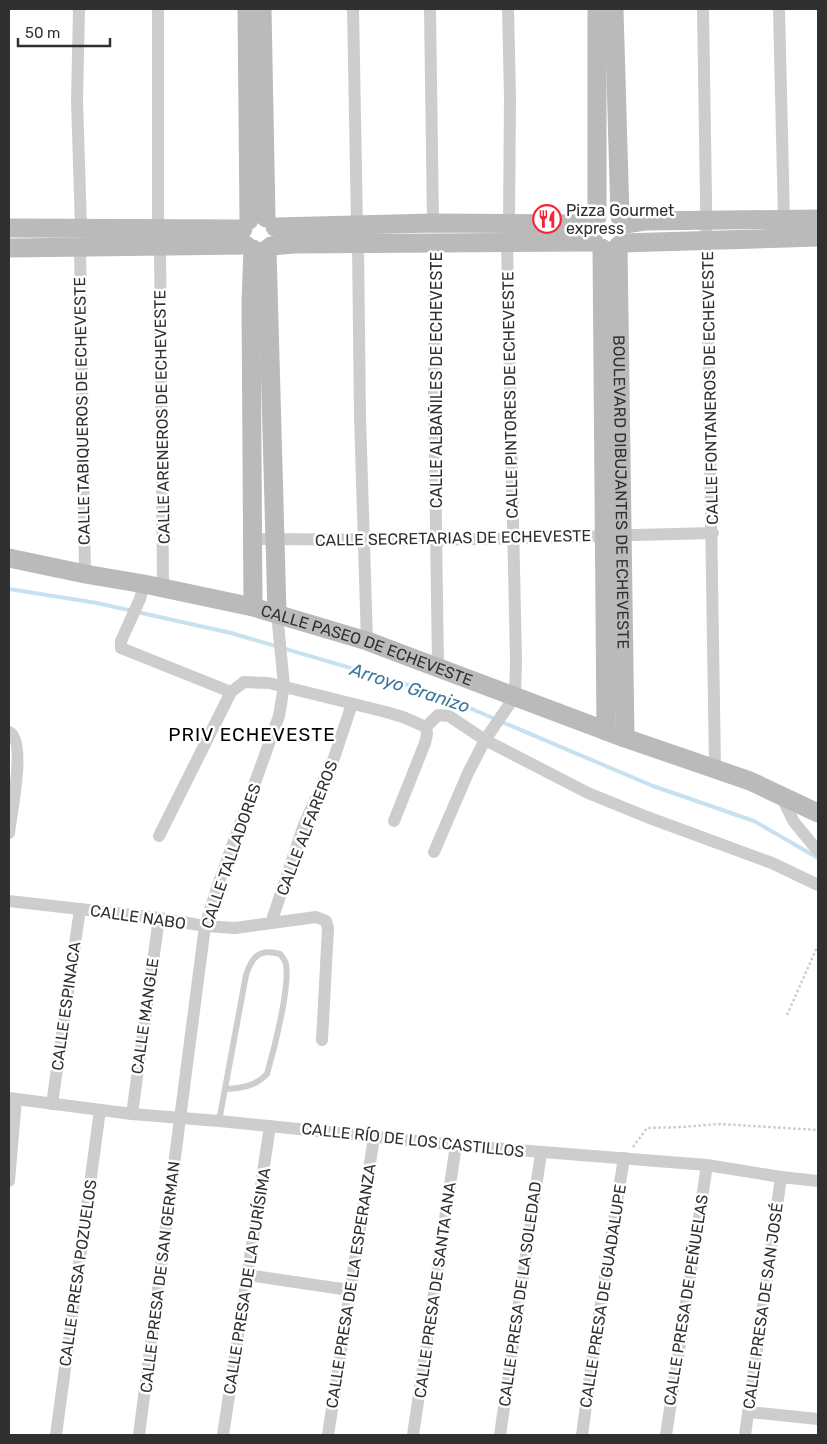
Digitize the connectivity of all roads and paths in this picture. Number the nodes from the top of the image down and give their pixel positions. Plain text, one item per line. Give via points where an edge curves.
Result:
1 (79, 9) edge
2 (158, 9) edge
3 (247, 9) edge
4 (262, 9) edge
5 (354, 9) edge
6 (430, 9) edge
7 (508, 9) edge
8 (597, 9) edge
9 (614, 9) edge
10 (703, 9) edge
11 (779, 9) edge
12 (818, 219) edge
13 (623, 220) junction
14 (708, 220) junction
15 (784, 220) junction
16 (433, 223) junction
17 (509, 223) junction
18 (357, 225) junction
19 (9, 228) edge
20 (81, 228) junction
21 (259, 235) junction
22 (159, 237) junction
23 (604, 237) junction
24 (818, 237) edge
25 (707, 239) junction
26 (435, 243) junction
27 (507, 243) junction
28 (358, 244) junction
29 (80, 247) junction
30 (9, 248) edge
31 (712, 533) junction
32 (513, 536) junction
33 (613, 536) junction
34 (253, 539) junction
35 (274, 540) junction
36 (363, 540) junction
37 (437, 540) junction
38 (9, 558) edge
39 (85, 574) junction
40 (144, 584) junction
41 (164, 588) junction
42 (253, 607) junction
43 (277, 613) junction
44 (367, 641) junction
45 (438, 667) junction
46 (283, 682) junction
47 (232, 692) junction
48 (515, 696) junction
49 (352, 704) junction
50 (426, 727) junction
51 (606, 731) junction
52 (9, 732) edge
53 (488, 735) junction
54 (625, 738) junction
55 (715, 768) junction
56 (780, 794) junction
57 (818, 813) edge
58 (394, 820) dead end
59 (9, 833) edge
60 (159, 836) dead end
61 (434, 852) dead end
62 (818, 852) edge
63 (818, 885) edge
64 (9, 901) edge
65 (80, 909) junction
66 (159, 918) junction
67 (271, 923) junction
68 (205, 926) junction
69 (818, 945) edge
70 (787, 1015) dead end
71 (322, 1040) dead end
72 (226, 1089) junction
73 (12, 1098) edge
74 (52, 1104) junction
75 (100, 1110) junction
76 (132, 1114) junction
77 (181, 1118) junction
78 (219, 1121) junction
79 (270, 1126) junction
80 (818, 1130) edge
81 (374, 1137) junction
82 (456, 1145) junction
83 (541, 1153) junction
84 (624, 1158) junction
85 (707, 1165) junction
86 (781, 1177) junction
87 (9, 1181) edge
88 (818, 1181) edge
89 (247, 1275) junction
90 (349, 1290) junction
91 (749, 1412) junction
92 (818, 1419) edge
93 (56, 1435) edge
94 (139, 1435) edge
95 (223, 1435) edge
96 (328, 1435) edge
97 (413, 1435) edge
98 (500, 1435) edge
99 (582, 1435) edge
100 (666, 1435) edge
101 (745, 1435) edge

1 - 20 street via 77,100
2 - 22 street, CALLE ARENEROS DE ECHEVESTE
3 - 21 street
4 - 21 street
5 - 18 street
6 - 16 street
7 - 17 street
8 - 23 street, BOULEVARD DIBUJANTES DE ECHEVESTE
9 - 13 street
10 - 14 street, CALLE FONTANEROS DE ECHEVESTE
11 - 15 street
12 - 15 street
13 - 14 street
13 - 23 street via 626,234
13 - 23 street via 606,213
14 - 15 street
14 - 25 street, CALLE FONTANEROS DE ECHEVESTE
16 - 17 street
16 - 18 street
17 - 23 street
18 - 21 street
19 - 20 street
20 - 22 street
21 - 22 street
21 - 28 street via 294,244
21 - 34 street via 251,302
21 - 35 street
22 - 29 street
22 - 41 street, CALLE ARENEROS DE ECHEVESTE
23 - 25 street
23 - 27 street
23 - 33 street, BOULEVARD DIBUJANTES DE ECHEVESTE
24 - 25 street
25 - 31 street, CALLE FONTANEROS DE ECHEVESTE
26 - 27 street
26 - 28 street
26 - 37 street, CALLE ALBAÑILES DE ECHEVESTE
27 - 32 street, CALLE PINTORES DE ECHEVESTE
28 - 36 street
29 - 30 street
29 - 39 street, CALLE TABIQUEROS DE ECHEVESTE
31 - 33 street, CALLE SECRETARIAS DE ECHEVESTE
31 - 55 street, CALLE FONTANEROS DE ECHEVESTE
32 - 33 street, CALLE SECRETARIAS DE ECHEVESTE
32 - 37 street, CALLE SECRETARIAS DE ECHEVESTE
32 - 48 street, CALLE PINTORES DE ECHEVESTE
33 - 51 street, BOULEVARD DIBUJANTES DE ECHEVESTE
33 - 54 street, BOULEVARD DIBUJANTES DE ECHEVESTE
34 - 35 street, CALLE SECRETARIAS DE ECHEVESTE
34 - 42 street
35 - 36 street, CALLE SECRETARIAS DE ECHEVESTE
35 - 43 street
36 - 37 street, CALLE SECRETARIAS DE ECHEVESTE
36 - 44 street
37 - 45 street, CALLE ALBAÑILES DE ECHEVESTE
38 - 39 street, CALLE PASEO DE ECHEVESTE
39 - 40 street, CALLE PASEO DE ECHEVESTE
40 - 41 street, CALLE PASEO DE ECHEVESTE
40 - 47 street via 120,645 122,650
41 - 42 street, CALLE PASEO DE ECHEVESTE
42 - 43 street, CALLE PASEO DE ECHEVESTE
43 - 44 street, CALLE PASEO DE ECHEVESTE
43 - 46 street, CALLE TALLADORES
44 - 45 street, CALLE PASEO DE ECHEVESTE
45 - 48 street, CALLE PASEO DE ECHEVESTE
46 - 47 street via 244,682
46 - 49 street
46 - 68 street, CALLE TALLADORES via 279,716
47 - 60 street
48 - 51 street, CALLE PASEO DE ECHEVESTE
48 - 53 street
49 - 50 street via 403,717
49 - 67 street, CALLE ALFAREROS via 334,758 304,825
50 - 53 street via 438,715 449,716
50 - 58 street via 425,743
51 - 54 street, CALLE PASEO DE ECHEVESTE
52 - 59 street via 17,740 18,754
53 - 61 street
53 - 63 street via 588,793 772,863
54 - 55 street, CALLE PASEO DE ECHEVESTE
55 - 56 street, CALLE PASEO DE ECHEVESTE
56 - 57 street, CALLE PASEO DE ECHEVESTE
56 - 62 street via 794,822
64 - 65 street, CALLE NABO
65 - 66 street, CALLE NABO
65 - 74 street, CALLE ESPINACA
66 - 68 street, CALLE NABO
66 - 76 street, CALLE MANGLE
67 - 68 street, CALLE NABO via 235,928
67 - 71 street, CALLE NABO via 316,917 326,921
68 - 77 street, CALLE TALLADORES
69 - 70 path
72 - 72 lane via 249,965 262,954 280,954 286,962 285,988 268,1074 254,1084
72 - 78 lane
73 - 74 street, CALLE RÍO DE LOS CASTILLOS
73 - 87 street
74 - 75 street, CALLE RÍO DE LOS CASTILLOS
75 - 76 street, CALLE RÍO DE LOS CASTILLOS
75 - 93 street, CALLE PRESA POZUELOS
76 - 77 street, CALLE RÍO DE LOS CASTILLOS
77 - 78 street, CALLE RÍO DE LOS CASTILLOS
77 - 94 street, CALLE PRESA DE SAN GERMAN
78 - 79 street, CALLE RÍO DE LOS CASTILLOS
79 - 81 street, CALLE RÍO DE LOS CASTILLOS
79 - 89 street, CALLE PRESA DE LA PURÍSIMA
80 - 84 path via 720,1124 647,1128
81 - 82 street, CALLE RÍO DE LOS CASTILLOS
81 - 90 street, CALLE PRESA DE LA ESPERANZA
82 - 83 street, CALLE RÍO DE LOS CASTILLOS
82 - 97 street, CALLE PRESA DE SANTA ANA
83 - 84 street, CALLE RÍO DE LOS CASTILLOS
83 - 98 street, CALLE PRESA DE LA SOLEDAD
84 - 85 street, CALLE RÍO DE LOS CASTILLOS
84 - 99 street, CALLE PRESA DE GUADALUPE
85 - 86 street, CALLE RÍO DE LOS CASTILLOS
85 - 100 street, CALLE PRESA DE PEÑUELAS
86 - 88 street, CALLE RÍO DE LOS CASTILLOS
86 - 91 street, CALLE PRESA DE SAN JOSÉ
89 - 90 street
89 - 95 street, CALLE PRESA DE LA PURÍSIMA
90 - 96 street, CALLE PRESA DE LA ESPERANZA
91 - 92 street
91 - 101 street, CALLE PRESA DE SAN JOSÉ

